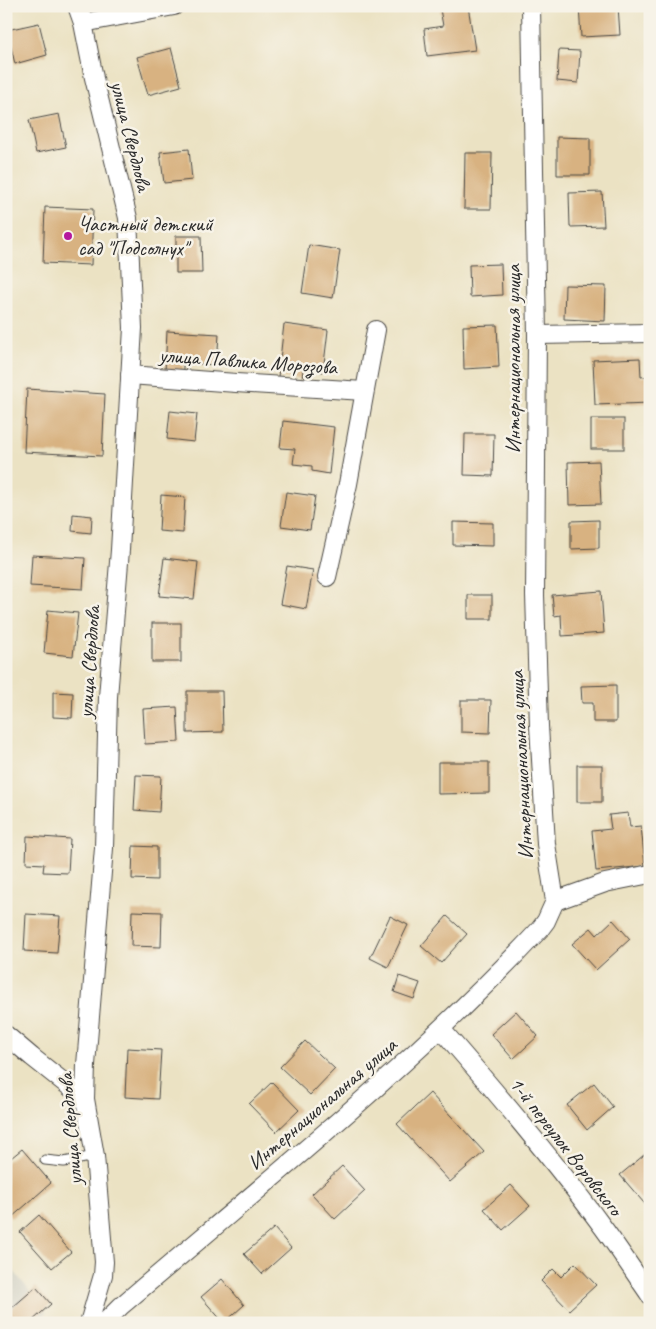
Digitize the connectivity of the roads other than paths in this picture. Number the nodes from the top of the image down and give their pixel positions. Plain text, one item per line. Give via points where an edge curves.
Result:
1 (77, 6) edge
2 (174, 6) edge
3 (532, 6) edge
4 (83, 24) junction
5 (376, 330) dead end
6 (650, 333) edge
7 (537, 335) junction
8 (130, 375) junction
9 (364, 391) junction
10 (327, 577) dead end
11 (650, 874) edge
12 (554, 901) junction
13 (442, 1029) junction
14 (6, 1035) edge
15 (85, 1098) junction
16 (95, 1156) junction
17 (44, 1160) dead end
18 (650, 1295) edge
19 (89, 1323) edge
20 (104, 1323) edge

1 - 4 street, улица Свердлова
2 - 4 street
3 - 7 street, Интернациональная улица
4 - 8 street, улица Свердлова via 128,218 133,328
5 - 9 street, улица Павлика Морозова
6 - 7 street
7 - 12 street, Интернациональная улица via 539,726 546,844
8 - 9 street, улица Павлика Морозова
8 - 15 street, улица Свердлова via 108,697 104,848
9 - 10 street, улица Павлика Морозова
11 - 12 street via 605,883
12 - 13 street, Интернациональная улица via 540,928
13 - 18 street, 1-й переулок Воровского via 567,1180
13 - 20 street, Интернациональная улица via 344,1118
14 - 15 street
15 - 16 street, улица Свердлова
16 - 17 lane via 64,1162
16 - 19 street, улица Свердлова via 104,1262

